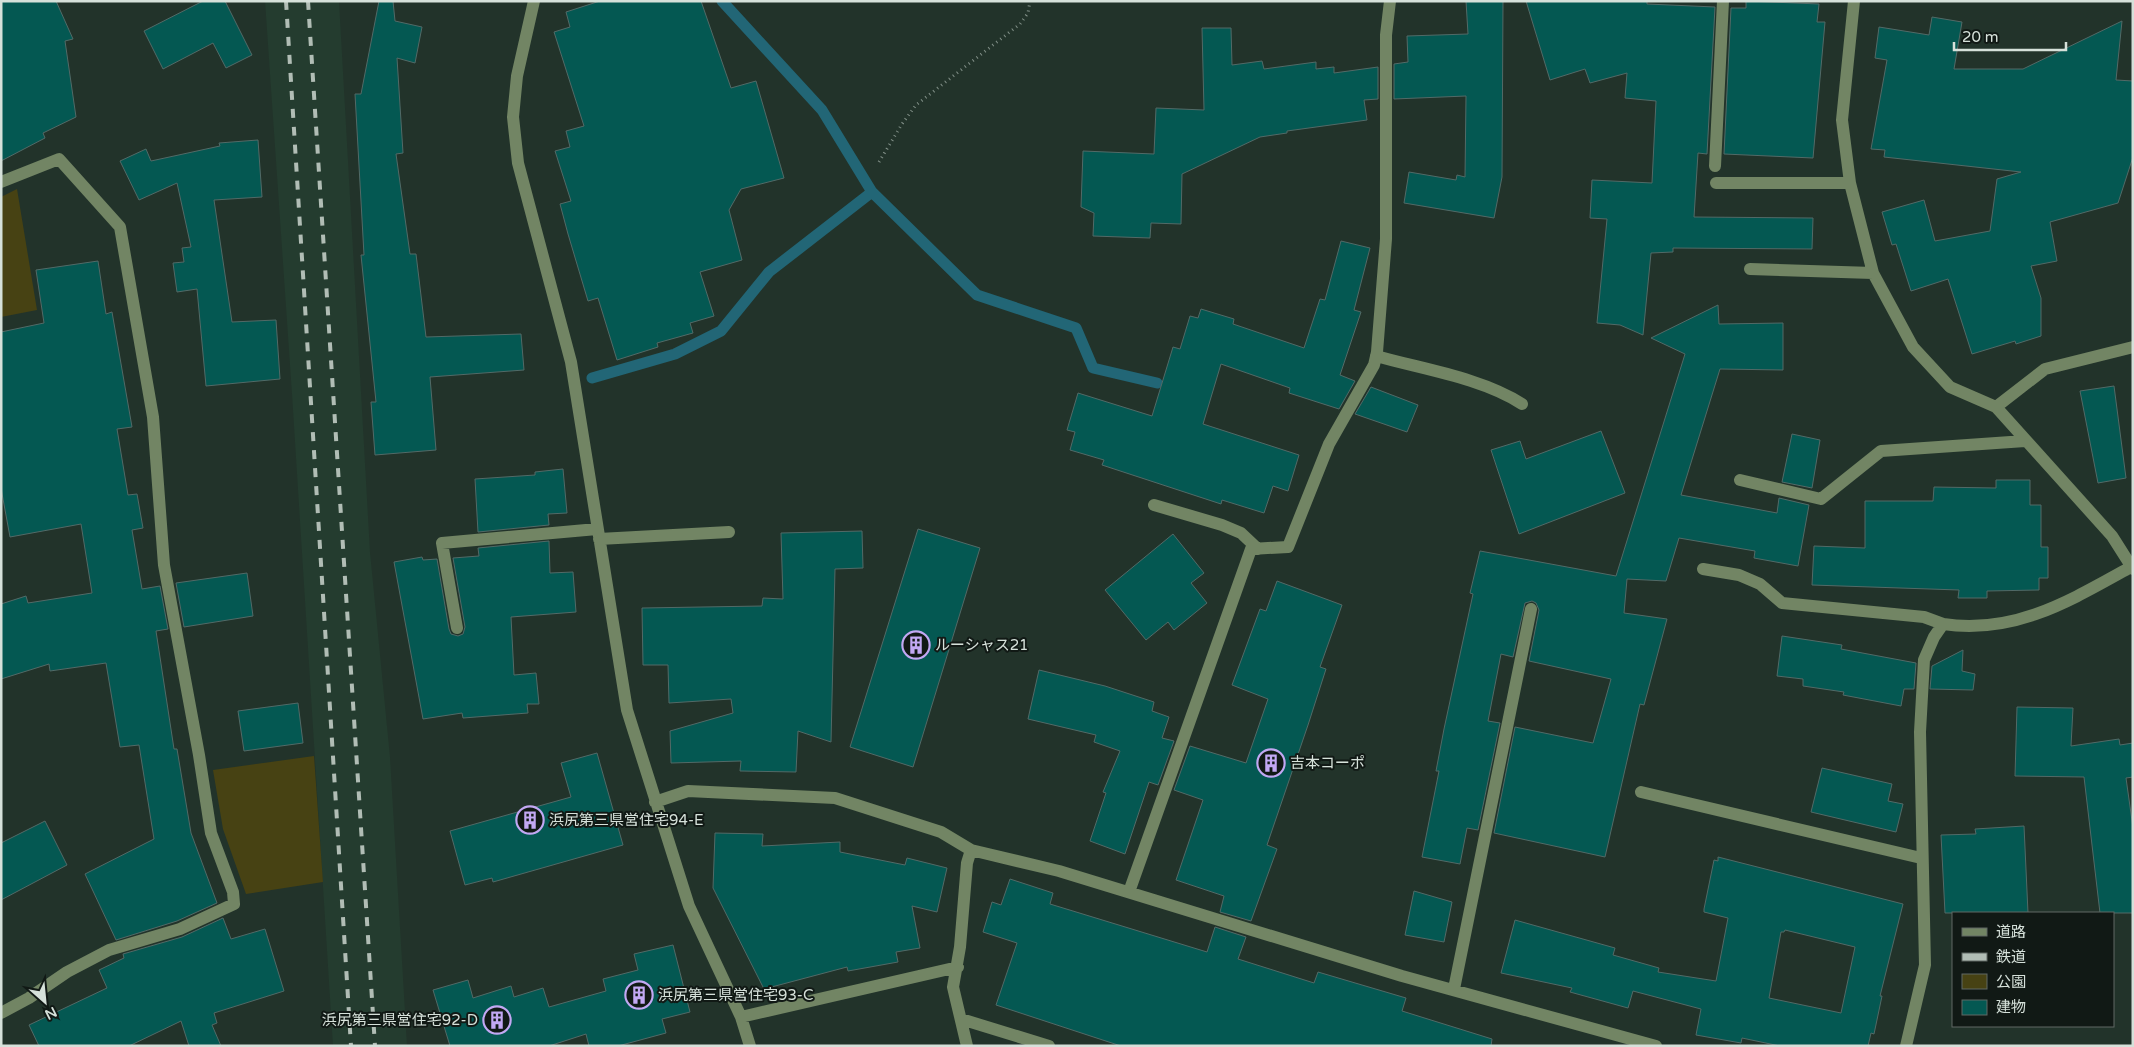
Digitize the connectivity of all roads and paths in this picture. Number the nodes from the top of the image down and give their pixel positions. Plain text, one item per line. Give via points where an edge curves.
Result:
1 (534, 1) edge
2 (1030, 1) edge
3 (1390, 1) edge
4 (1723, 1) edge
5 (1854, 1) edge
6 (879, 162) dead end
7 (1715, 166) dead end
8 (1, 182) edge
9 (1716, 183) dead end
10 (1850, 183) junction
11 (1750, 269) dead end
12 (1873, 273) junction
13 (2133, 347) edge
14 (1376, 356) junction
15 (1522, 404) dead end
16 (1996, 407) junction
17 (2025, 441) junction
18 (1740, 480) dead end
19 (1154, 505) dead end
20 (730, 532) dead end
21 (598, 534) junction
22 (1258, 549) junction
23 (2132, 568) edge
24 (1703, 569) dead end
25 (1531, 609) dead end
26 (1943, 624) junction
27 (457, 628) dead end
28 (1641, 792) dead end
29 (656, 802) junction
30 (971, 850) junction
31 (1921, 858) junction
32 (1129, 892) junction
33 (958, 967) junction
34 (1454, 989) junction
35 (1, 1012) edge
36 (742, 1017) junction
37 (961, 1019) junction
38 (750, 1046) edge
39 (967, 1046) edge
40 (1049, 1046) edge
41 (1656, 1046) edge
42 (1906, 1046) edge

1 - 21 street via 516,84 513,117 518,163 570,362
2 - 6 path via 1028,13 1020,24 916,105
3 - 14 street via 1386,35 1386,239
4 - 7 street
5 - 10 street via 1842,120
8 - 35 street via 59,159 120,227 153,417 164,565 211,833 234,892 234,904 180,929 109,950
9 - 10 street
10 - 12 street
11 - 12 street
12 - 16 street via 1913,347 1950,388
13 - 16 street via 2045,369
14 - 15 street via 1483,385
14 - 22 street via 1329,444 1288,547
16 - 17 street
17 - 18 street via 1881,451 1821,499
17 - 23 street via 2112,536
19 - 22 street via 1241,533
20 - 21 street
21 - 27 street via 442,543
21 - 29 street via 627,710
22 - 32 street via 1251,549
23 - 26 street via 2062,604 2015,622 1964,627
24 - 26 street via 1739,575 1760,584 1782,603 1924,617
25 - 34 street
26 - 31 street via 1924,660 1920,732
28 - 31 street
29 - 30 street via 688,790 834,798 941,832
29 - 36 street via 689,906
30 - 32 street
30 - 33 street via 967,863
31 - 42 street via 1925,965
32 - 34 street
33 - 36 street
33 - 37 street via 953,987
34 - 41 street
36 - 38 street
37 - 39 street
37 - 40 street

